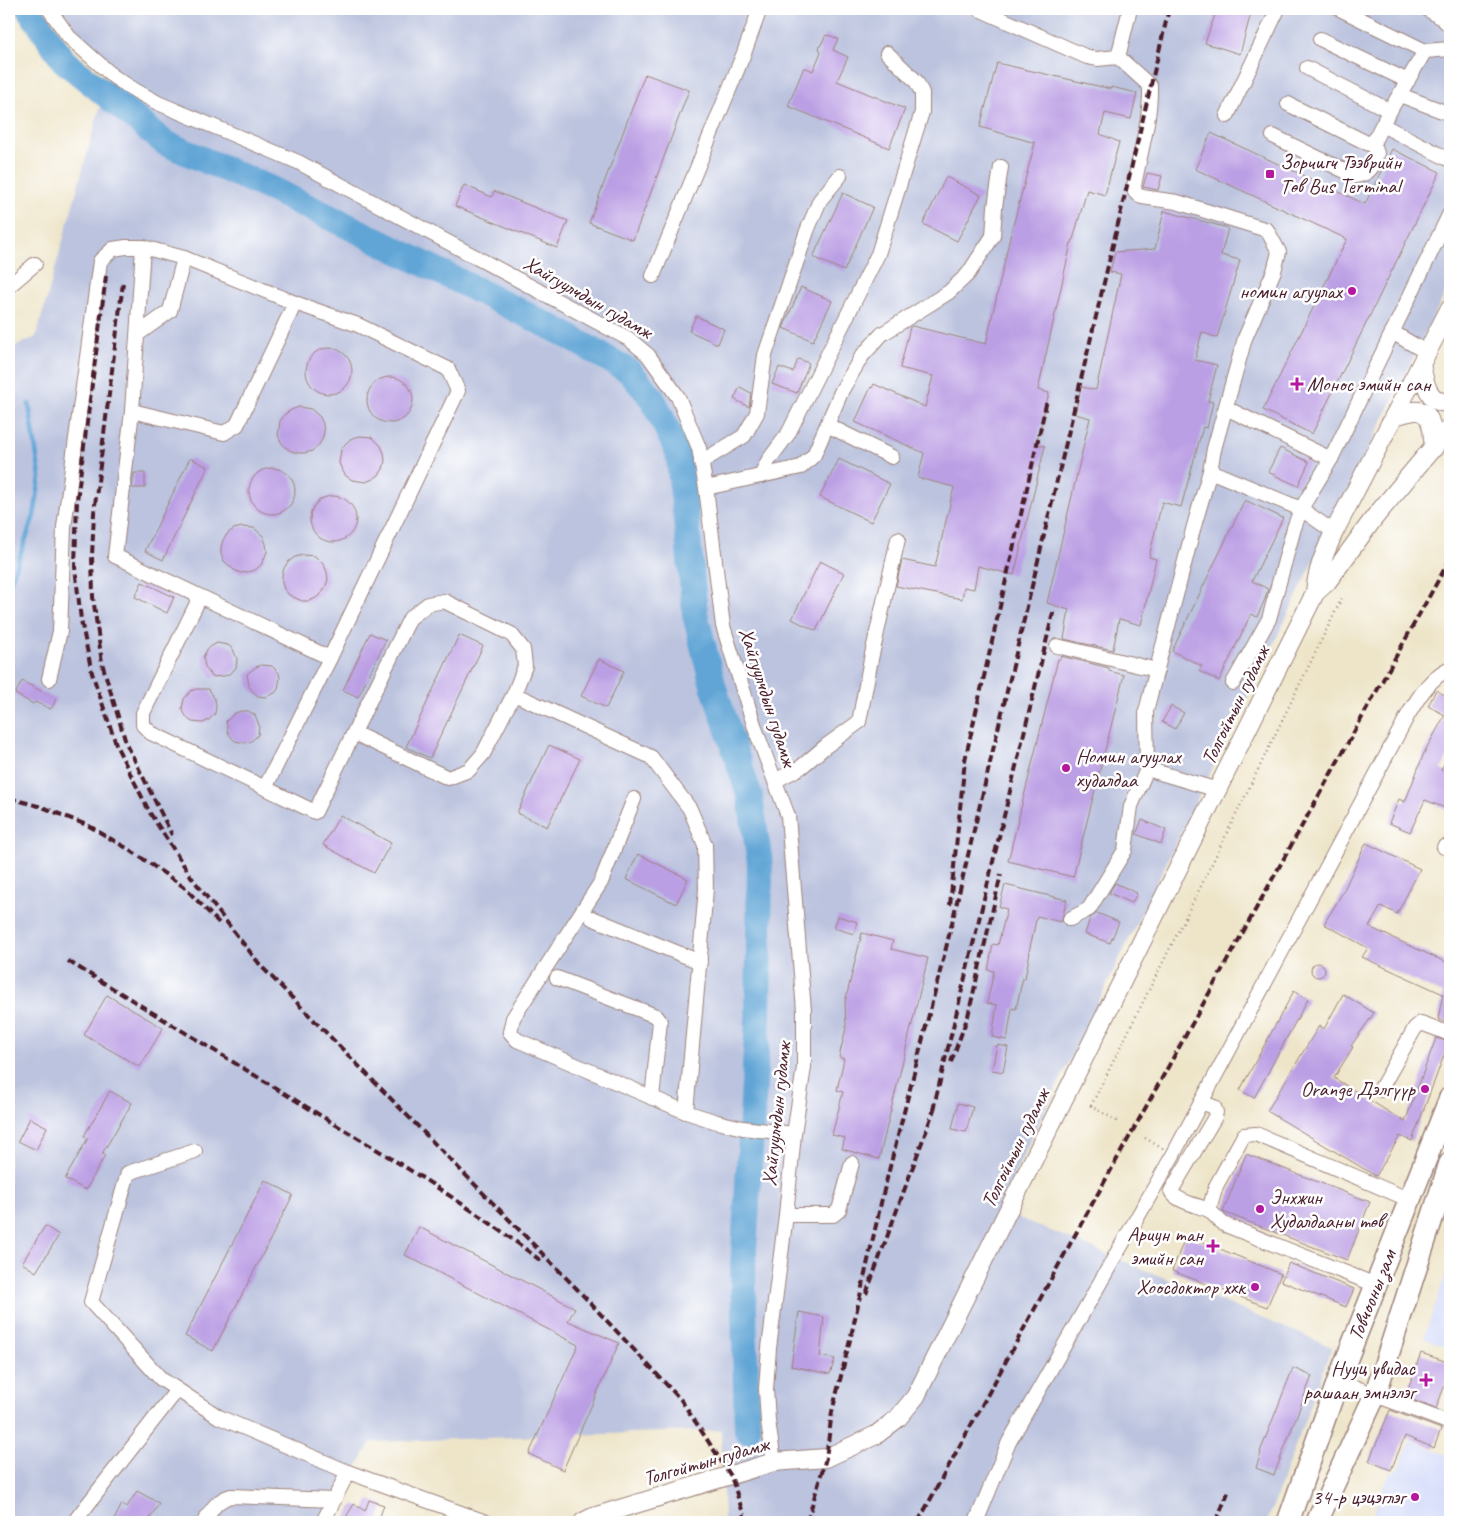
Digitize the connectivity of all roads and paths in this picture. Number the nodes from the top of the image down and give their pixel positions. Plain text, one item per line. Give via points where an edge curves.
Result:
1 (49, 9) edge
2 (760, 9) edge
3 (978, 9) edge
4 (1130, 9) edge
5 (1278, 9) edge
6 (1340, 9) edge
7 (1427, 9) edge
8 (998, 13) edge
9 (1450, 26) edge
10 (1320, 39) dead end
11 (1450, 49) edge
12 (1426, 51) junction
13 (887, 53) dead end
14 (1118, 57) junction
15 (1307, 68) dead end
16 (1408, 81) junction
17 (1400, 94) junction
18 (1288, 104) dead end
19 (1390, 111) junction
20 (1450, 114) edge
21 (1227, 116) dead end
22 (1382, 125) junction
23 (1273, 136) dead end
24 (1373, 143) junction
25 (1450, 160) edge
26 (1001, 167) dead end
27 (840, 176) dead end
28 (1450, 213) edge
29 (143, 247) junction
30 (184, 258) junction
31 (35, 264) dead end
32 (653, 276) dead end
33 (9, 286) edge
34 (295, 302) junction
35 (1450, 308) edge
36 (1392, 332) junction
37 (138, 334) junction
38 (1424, 358) junction
39 (1450, 402) edge
40 (1226, 408) junction
41 (132, 411) junction
42 (1394, 416) junction
43 (827, 425) junction
44 (1450, 427) edge
45 (1434, 448) junction
46 (892, 457) dead end
47 (1332, 459) junction
48 (702, 462) junction
49 (1210, 471) junction
50 (762, 476) junction
51 (706, 488) junction
52 (1301, 510) junction
53 (1334, 532) junction
54 (898, 539) dead end
55 (1316, 594) junction
56 (200, 596) junction
57 (1343, 596) dead end
58 (1057, 646) dead end
59 (330, 658) junction
60 (1450, 668) edge
61 (1157, 670) junction
62 (50, 678) dead end
63 (1233, 683) dead end
64 (514, 694) junction
65 (354, 733) junction
66 (1146, 768) junction
67 (775, 781) junction
68 (265, 788) junction
69 (1218, 790) junction
70 (634, 799) dead end
71 (592, 918) dead end
72 (1070, 919) dead end
73 (700, 962) junction
74 (557, 978) dead end
75 (1450, 1034) edge
76 (1380, 1090) dead end
77 (652, 1098) junction
78 (1450, 1098) edge
79 (1201, 1102) junction
80 (686, 1112) junction
81 (1117, 1121) dead end
82 (794, 1134) junction
83 (1145, 1138) dead end
84 (195, 1151) dead end
85 (1173, 1155) junction
86 (852, 1163) dead end
87 (1450, 1163) edge
88 (1410, 1200) junction
89 (1209, 1210) junction
90 (786, 1215) junction
91 (1376, 1285) junction
92 (1338, 1381) junction
93 (177, 1390) junction
94 (1376, 1396) junction
95 (1450, 1423) edge
96 (774, 1462) junction
97 (348, 1472) junction
98 (334, 1500) junction
99 (74, 1522) edge
100 (204, 1522) edge
101 (322, 1522) edge
102 (486, 1522) edge
103 (583, 1522) edge
104 (976, 1522) edge
105 (1288, 1522) edge
106 (1317, 1522) edge

1 - 48 street, Хайгуулчдын гудамж via 69,36 114,77 158,103 298,162 629,339 648,355 678,397
2 - 32 street
3 - 8 street
4 - 14 street
5 - 21 street
6 - 12 street
7 - 9 street
8 - 14 street via 1087,57
10 - 16 street
11 - 12 street
12 - 16 street
13 - 50 street via 916,81 922,93 922,112 878,254 788,434 768,461
14 - 40 street via 1150,86 1135,192 1142,197 1178,202 1267,230 1279,252 1245,338
15 - 19 street
16 - 17 street
17 - 19 street
17 - 20 street
18 - 24 street via 1368,144
19 - 22 street
22 - 24 street
22 - 25 street
23 - 24 street via 1355,176 1365,175 1373,166 1378,153
26 - 43 street via 993,236 968,274 949,292 882,334 862,356
27 - 48 street via 820,200 807,231 765,355 757,412 744,436
28 - 36 street
29 - 30 street
29 - 37 street
29 - 62 street via 113,249 100,261 64,527 60,631
30 - 34 street
30 - 37 street via 170,311
31 - 33 street
34 - 41 street via 237,425 224,433
34 - 59 street via 358,325 448,369 458,391
35 - 38 main road, Толгойтын гудамж
36 - 38 street
36 - 47 street
37 - 41 street
38 - 39 main road via 1425,384 1433,398
38 - 42 main road, Толгойтын гудамж
40 - 47 street
40 - 49 street
41 - 56 street via 115,556
42 - 45 main road via 1416,410 1429,417
42 - 53 main road, Толгойтын гудамж
43 - 46 street
43 - 50 street via 814,455 801,467
44 - 45 main road, Толгойтын гудамж
45 - 55 main road, Толгойтын гудамж via 1374,518
47 - 52 street
48 - 51 street, Хайгуулчдын гудамж
49 - 52 street
49 - 61 street
50 - 51 street
51 - 67 street, Хайгуулчдын гудамж via 723,626
52 - 53 street
52 - 63 street via 1269,619
53 - 55 main road, Толгойтын гудамж via 1320,565
54 - 67 street via 859,722 801,767
55 - 69 main road, Толгойтын гудамж
56 - 59 street
56 - 68 street via 144,713 143,725 151,733
57 - 81 path via 1091,1106
58 - 61 street
59 - 68 street
60 - 79 street via 1426,687 1413,707
61 - 66 street via 1146,711
64 - 65 street via 483,754 469,770 448,778
64 - 65 street via 525,666 523,649 511,634 444,601 428,604 410,618
64 - 73 street via 651,757 690,809 705,845 706,889
65 - 68 street via 315,812
66 - 69 street
66 - 72 street via 1131,806 1125,850 1089,908
67 - 82 street, Хайгуулчдын гудамж via 788,816 804,1011 804,1067
69 - 96 main road, Толгойтын гудамж via 916,1396 898,1418 876,1436 826,1458
70 - 77 street via 601,882 513,1018 510,1032 517,1040
71 - 73 street
73 - 80 street
74 - 77 street via 656,1016 660,1021
75 - 76 street via 1422,1023 1415,1028
77 - 80 street
78 - 88 highway, Товчооны зам
79 - 85 street
79 - 89 street via 1214,1107 1215,1118 1171,1191 1172,1196 1178,1199
80 - 82 street via 744,1128
82 - 90 street, Хайгуулчдын гудамж
83 - 85 path
84 - 93 street via 128,1173 91,1302 161,1379
85 - 104 street via 1009,1442
86 - 90 street via 839,1210 833,1215
87 - 94 highway, Товчооны зам
88 - 89 street via 1256,1134 1244,1135 1216,1186
88 - 91 highway, Товчооны зам
89 - 91 street via 1223,1224
90 - 96 street, Хайгуулчдын гудамж via 766,1389
91 - 92 highway, Товчооны зам
92 - 94 street
92 - 105 highway, Товчооны зам
93 - 97 street via 219,1418
93 - 99 street
94 - 95 street
94 - 106 highway, Товчооны зам
96 - 103 main road, Толгойтын гудамж
97 - 98 street
97 - 102 street
98 - 100 street via 230,1496 220,1500
98 - 101 street

